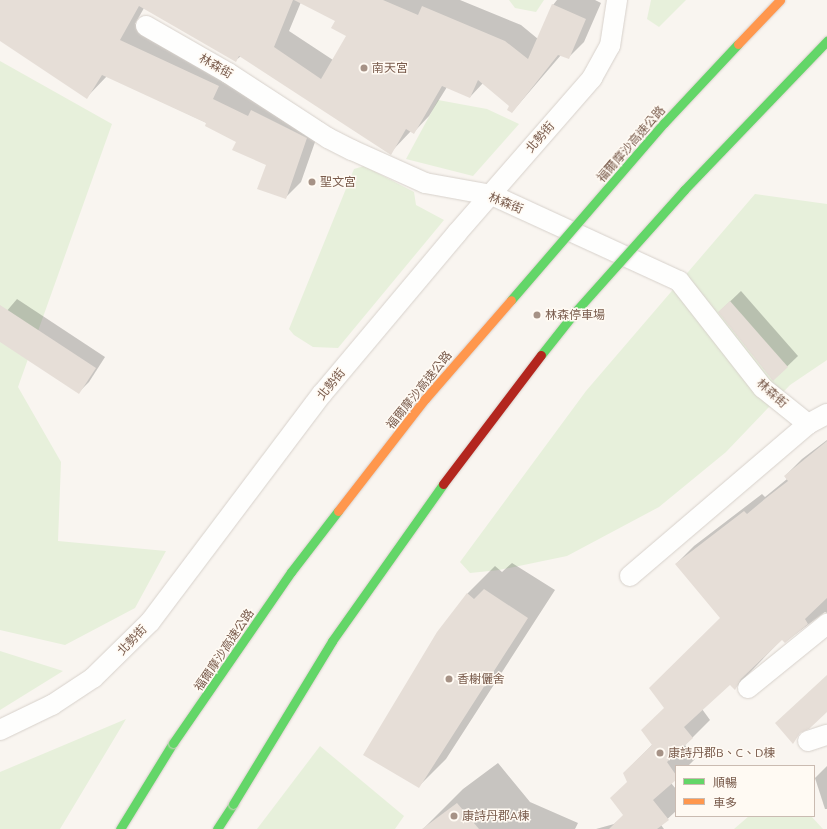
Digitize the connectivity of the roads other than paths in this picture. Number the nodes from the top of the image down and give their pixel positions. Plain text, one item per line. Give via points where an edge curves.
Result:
1 (617, 0) edge
2 (780, 0) edge
3 (146, 26) dead end
4 (827, 41) edge
5 (492, 195) junction
6 (827, 414) edge
7 (808, 424) junction
8 (630, 576) dead end
9 (827, 624) edge
10 (748, 688) dead end
11 (0, 730) edge
12 (827, 735) edge
13 (808, 741) dead end
14 (143, 789) junction
15 (109, 829) edge
16 (120, 829) edge
17 (217, 829) edge

1 - 5 street, 北勢街 via 610,46 592,78
2 - 14 highway, 福爾摩沙高速公路, bridge via 664,123 425,399 291,572
3 - 5 street, 林森街 via 228,73 328,138 352,150 425,183
4 - 17 highway, bridge via 684,190 575,312 487,424 404,536 332,641
5 - 7 street, 林森街 via 679,281 763,388
5 - 11 street, 北勢街 via 322,394 150,622 93,678 52,705
6 - 7 street
7 - 8 street
9 - 10 street
12 - 13 street
14 - 15 highway
14 - 16 highway, 福爾摩沙高速公路

